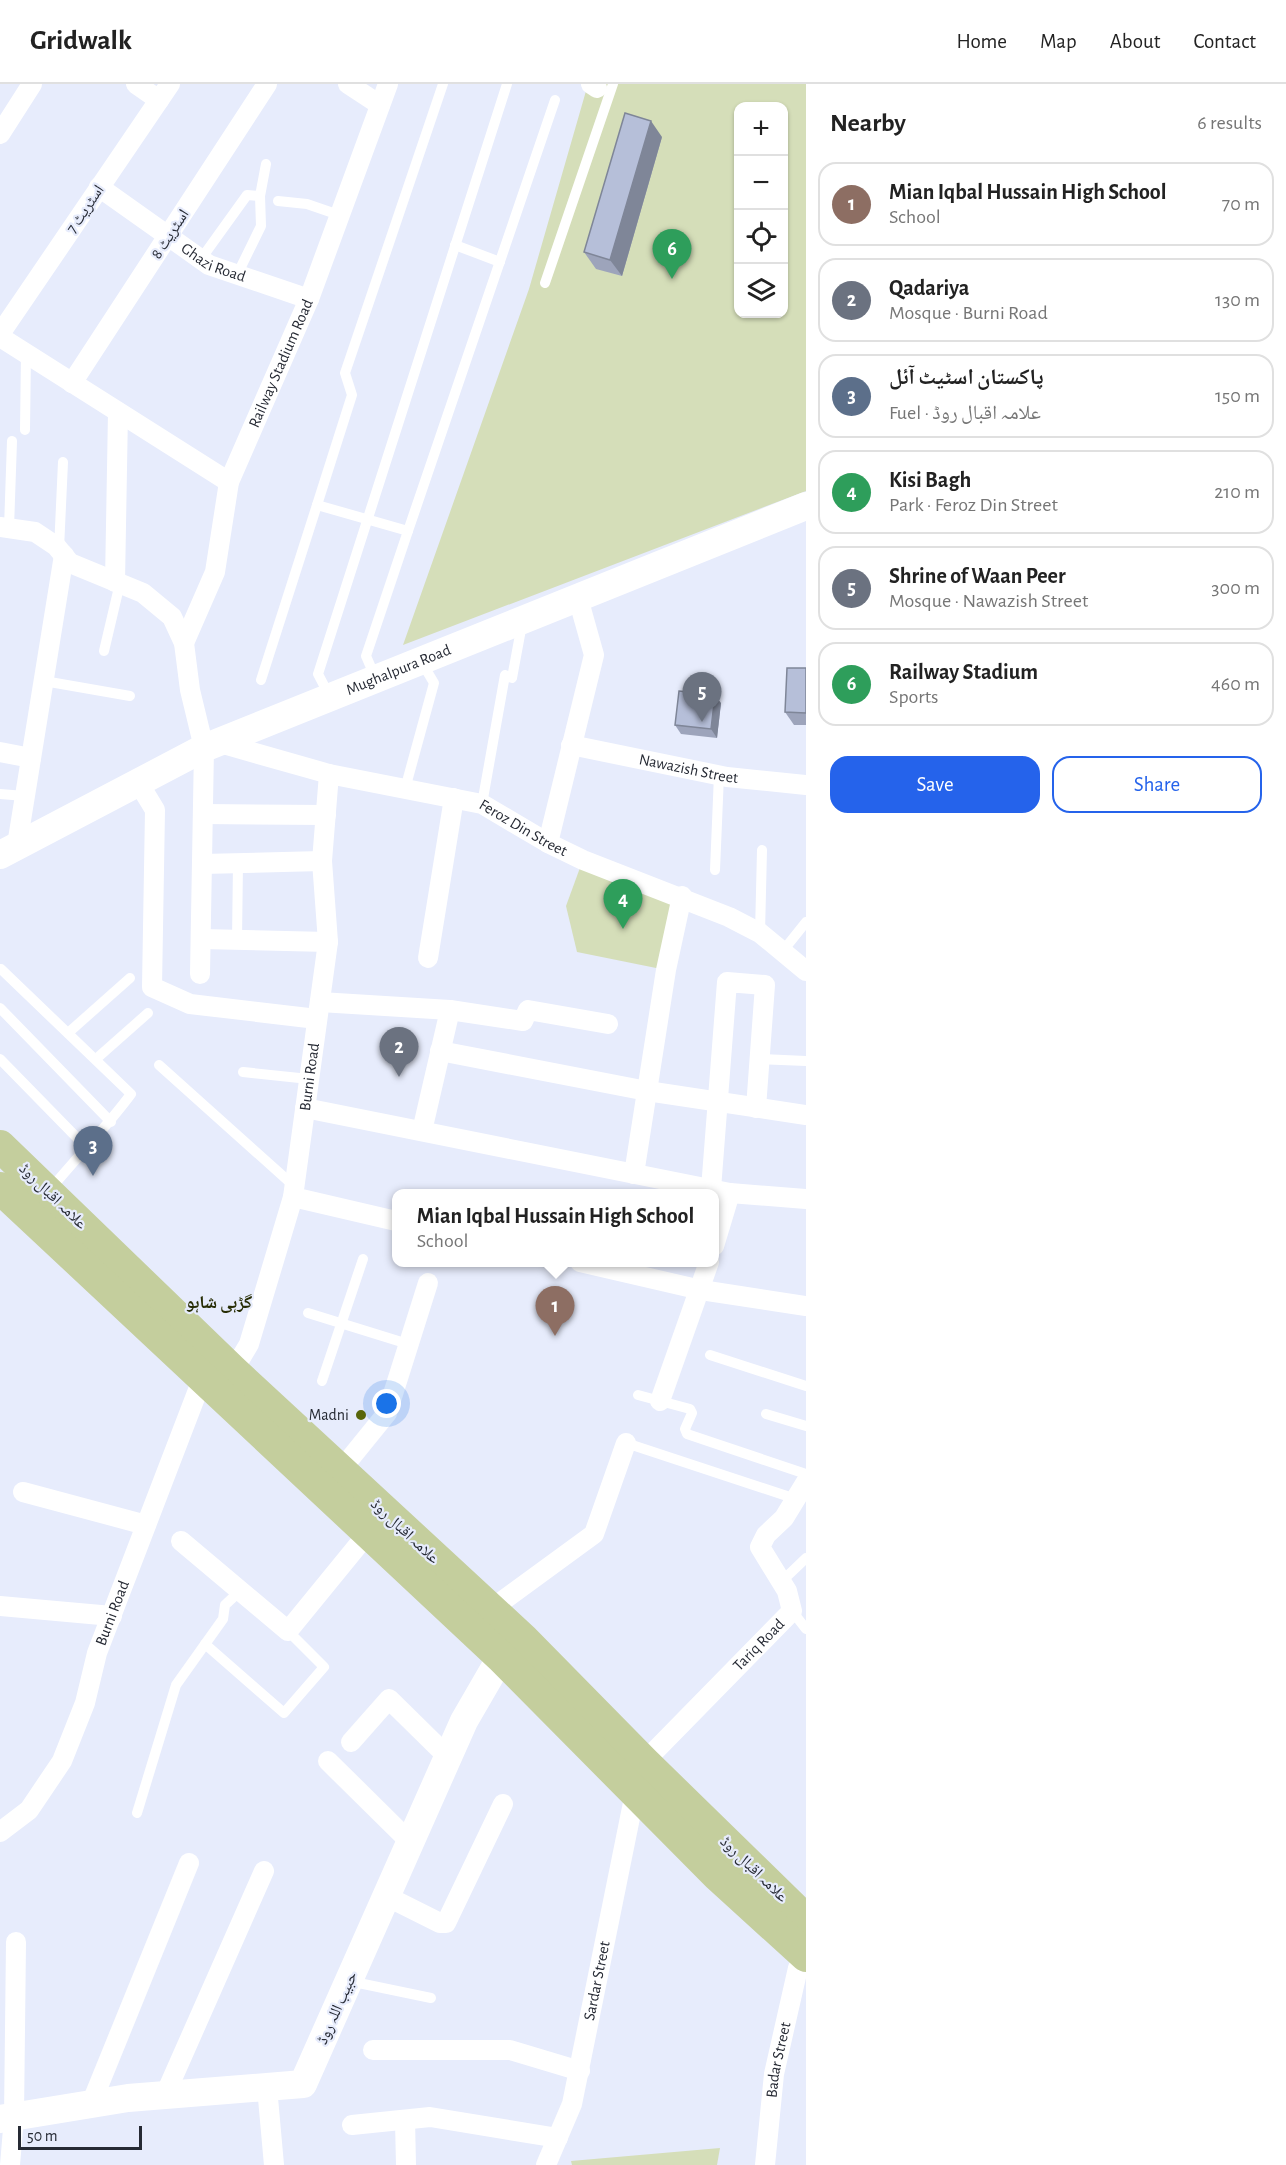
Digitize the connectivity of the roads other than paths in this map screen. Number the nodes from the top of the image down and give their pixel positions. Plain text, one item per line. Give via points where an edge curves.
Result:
1 (32, 84) edge
2 (136, 84) edge
3 (267, 84) edge
4 (348, 84) edge
5 (388, 84) edge
6 (443, 84) edge
7 (507, 84) edge
8 (603, 87) edge
9 (164, 92) edge
10 (555, 100) dead end
11 (380, 105) junction
12 (0, 134) edge
13 (266, 164) dead end
14 (99, 188) junction
15 (260, 196) junction
16 (278, 201) dead end
17 (339, 215) junction
18 (169, 235) junction
19 (455, 245) junction
20 (201, 260) junction
21 (500, 262) junction
22 (237, 275) junction
23 (546, 283) dead end
24 (309, 299) junction
25 (0, 335) edge
26 (26, 353) junction
27 (72, 383) junction
28 (118, 412) junction
29 (25, 430) dead end
30 (12, 441) dead end
31 (63, 462) dead end
32 (229, 482) junction
33 (317, 505) junction
34 (806, 506) edge
35 (367, 520) junction
36 (4, 528) edge
37 (408, 531) junction
38 (62, 553) junction
39 (117, 582) junction
40 (578, 598) junction
41 (522, 620) junction
42 (184, 643) junction
43 (104, 651) dead end
44 (420, 661) junction
45 (376, 679) junction
46 (261, 680) dead end
47 (44, 681) junction
48 (130, 696) dead end
49 (330, 697) junction
50 (210, 745) junction
51 (571, 745) junction
52 (0, 752) edge
53 (31, 758) junction
54 (329, 774) junction
55 (719, 775) junction
56 (138, 782) junction
57 (806, 785) edge
58 (405, 789) junction
59 (0, 794) edge
60 (25, 796) junction
61 (454, 798) junction
62 (482, 804) junction
63 (203, 814) junction
64 (326, 815) junction
65 (548, 843) junction
66 (9, 850) edge
67 (762, 850) dead end
68 (322, 861) junction
69 (238, 863) junction
70 (202, 864) junction
71 (716, 870) dead end
72 (682, 896) junction
73 (806, 922) edge
74 (760, 933) junction
75 (201, 939) junction
76 (237, 940) junction
77 (328, 942) junction
78 (782, 952) junction
79 (428, 958) dead end
80 (1, 969) edge
81 (806, 971) edge
82 (200, 974) dead end
83 (130, 978) dead end
84 (0, 1008) edge
85 (319, 1010) junction
86 (450, 1010) junction
87 (148, 1013) dead end
88 (608, 1023) dead end
89 (68, 1033) junction
90 (440, 1051) junction
91 (0, 1059) edge
92 (96, 1059) junction
93 (759, 1059) junction
94 (806, 1061) edge
95 (159, 1065) dead end
96 (243, 1072) dead end
97 (309, 1079) junction
98 (647, 1091) junction
99 (716, 1102) junction
100 (305, 1108) junction
101 (756, 1108) junction
102 (806, 1115) edge
103 (111, 1122) junction
104 (422, 1131) junction
105 (0, 1146) edge
106 (85, 1146) junction
107 (634, 1174) junction
108 (0, 1188) edge
109 (710, 1189) edge
110 (720, 1191) junction
111 (293, 1192) junction
112 (806, 1199) edge
113 (719, 1200) edge
114 (54, 1211) junction
115 (392, 1220) edge
116 (363, 1259) dead end
117 (598, 1267) edge
118 (708, 1267) edge
119 (428, 1283) dead end
120 (701, 1290) junction
121 (806, 1306) edge
122 (308, 1313) dead end
123 (342, 1324) junction
124 (408, 1344) junction
125 (710, 1355) dead end
126 (233, 1371) junction
127 (203, 1377) junction
128 (322, 1381) dead end
129 (806, 1386) edge
130 (638, 1395) dead end
131 (660, 1401) junction
132 (766, 1414) dead end
133 (806, 1426) edge
134 (626, 1443) joint
135 (340, 1471) junction
136 (806, 1474) edge
137 (801, 1491) edge
138 (23, 1492) dead end
139 (146, 1525) junction
140 (368, 1533) junction
141 (181, 1540) dead end
142 (806, 1558) edge
143 (781, 1582) junction
144 (241, 1590) junction
145 (0, 1606) edge
146 (490, 1610) junction
147 (792, 1611) junction
148 (112, 1616) junction
149 (806, 1629) edge
150 (288, 1630) junction
151 (204, 1644) junction
152 (512, 1648) junction
153 (351, 1742) dead end
154 (448, 1757) junction
155 (328, 1761) dead end
156 (644, 1762) junction
157 (635, 1793) junction
158 (503, 1804) dead end
159 (137, 1813) dead end
160 (0, 1833) edge
161 (410, 1842) junction
162 (189, 1863) dead end
163 (264, 1871) dead end
164 (386, 1896) junction
165 (806, 1920) edge
166 (15, 1942) dead end
167 (806, 1957) edge
168 (348, 1981) junction
169 (431, 1998) dead end
170 (373, 2050) dead end
171 (580, 2071) junction
172 (267, 2087) junction
173 (165, 2095) junction
174 (91, 2104) junction
175 (7, 2118) edge
176 (405, 2120) junction
177 (352, 2125) dead end
178 (558, 2138) junction
179 (10, 2165) edge
180 (274, 2165) edge
181 (406, 2165) edge
182 (546, 2165) edge
183 (765, 2165) edge

1 - 12 street
2 - 9 street
3 - 18 street, اسٹریٹ 8
4 - 11 street
5 - 11 street, Railway Stadium Road
6 - 33 lane via 345,373 352,395
7 - 19 lane
8 - 23 lane
9 - 14 street, اسٹریٹ 7
10 - 21 lane
11 - 17 street, Railway Stadium Road
13 - 15 lane
14 - 18 street, Ghazi Road
14 - 25 street, اسٹریٹ 7
15 - 20 lane via 247,195
15 - 22 lane via 261,226
16 - 17 lane via 307,204
17 - 24 street, Railway Stadium Road
18 - 20 street, Ghazi Road
18 - 27 street, اسٹریٹ 8
19 - 21 lane
19 - 35 lane
20 - 22 street, Ghazi Road
21 - 37 lane
22 - 24 street, Ghazi Road
24 - 32 street, Railway Stadium Road
25 - 26 street
26 - 27 street
26 - 29 lane
27 - 28 street
28 - 32 street
28 - 39 street
30 - 36 lane
31 - 38 lane
32 - 42 street, Railway Stadium Road via 215,572
33 - 35 lane
33 - 46 lane
34 - 40 main road, Mughalpura Road
35 - 37 lane
35 - 49 lane via 318,674
36 - 38 street via 35,532
37 - 45 lane via 366,656
38 - 39 street via 70,563
38 - 47 street
39 - 42 street via 143,593 172,617
39 - 43 lane
40 - 41 main road, Mughalpura Road
40 - 51 street via 594,656
41 - 44 main road, Mughalpura Road
41 - 62 lane via 512,678 505,675
42 - 50 street via 190,690
44 - 45 main road, Mughalpura Road
44 - 58 lane via 434,683
45 - 49 main road, Mughalpura Road
47 - 48 lane
47 - 53 street
49 - 50 main road, Mughalpura Road
50 - 54 street, Feroz Din Street
50 - 56 main road, Mughalpura Road
50 - 63 street
51 - 55 street, Nawazish Street
51 - 65 street
52 - 53 street
53 - 60 street
54 - 58 street, Feroz Din Street
54 - 64 street, Burni Road
55 - 57 street, Nawazish Street
55 - 71 lane
56 - 66 main road, Mughalpura Road
56 - 85 street via 155,810 152,987 190,1004
58 - 61 street, Feroz Din Street
59 - 60 lane
60 - 66 street
61 - 62 street, Feroz Din Street
61 - 79 street
62 - 65 street, Feroz Din Street
63 - 64 street
63 - 70 street
64 - 68 street, Burni Road
65 - 72 street, Feroz Din Street
67 - 74 lane
68 - 69 street
68 - 77 street, Burni Road
69 - 70 street
69 - 76 lane
70 - 75 street
72 - 74 street, Feroz Din Street
72 - 98 street
73 - 78 lane
74 - 78 street, Feroz Din Street
75 - 76 street
75 - 82 street
76 - 77 street
77 - 85 street, Burni Road
78 - 81 street, Feroz Din Street
80 - 89 lane
83 - 89 lane
84 - 103 lane
85 - 86 street
85 - 97 street, Burni Road
86 - 88 street via 524,1021 528,1010
86 - 90 street
87 - 92 lane
89 - 92 lane
90 - 98 street
90 - 104 street
91 - 106 lane
92 - 103 lane via 131,1094
93 - 94 lane
93 - 99 street via 765,985 727,982
93 - 101 street
95 - 111 lane
96 - 97 lane
97 - 100 street, Burni Road
98 - 99 street
98 - 107 street
99 - 101 street
99 - 110 street
100 - 104 street
100 - 111 street, Burni Road
101 - 102 street
103 - 106 lane
104 - 107 street
105 - 114 main road, علامہ اقبال روڈ
106 - 114 lane
107 - 109 street
108 - 114 main road, علامہ اقبال روڈ
110 - 112 street
110 - 113 street
111 - 115 street
111 - 126 street, Burni Road via 249,1344
114 - 126 main road, علامہ اقبال روڈ
114 - 127 main road, علامہ اقبال روڈ
116 - 123 lane
117 - 120 street
118 - 120 street
119 - 124 street
120 - 121 street
120 - 131 street
122 - 123 lane
123 - 124 lane
123 - 128 lane
124 - 135 street via 387,1413
125 - 129 lane
126 - 135 main road, علامہ اقبال روڈ
127 - 139 street, Burni Road
127 - 140 main road, علامہ اقبال روڈ
130 - 131 lane
131 - 136 lane via 692,1411 687,1434
132 - 133 lane
134 - 137 lane
134 - 146 street via 594,1534
135 - 146 main road, علامہ اقبال روڈ
137 - 143 street, Tariq Road via 760,1547
138 - 139 street
139 - 148 street, Burni Road
140 - 150 street
140 - 152 main road, علامہ اقبال روڈ
141 - 144 street
142 - 143 lane
143 - 147 street, Tariq Road
144 - 150 street
144 - 151 lane via 225,1605 223,1619
145 - 148 street
146 - 152 main road, علامہ اقبال روڈ
147 - 149 lane
147 - 156 street, Tariq Road
148 - 160 street, Burni Road via 62,1761 29,1810
150 - 151 lane via 324,1666 284,1713
151 - 159 lane via 176,1685
152 - 154 main road, حبیب اللہ روڈ via 464,1721
152 - 156 main road, علامہ اقبال روڈ
152 - 157 main road, علامہ اقبال روڈ
153 - 154 street via 389,1699
154 - 161 main road, حبیب اللہ روڈ
155 - 161 street
156 - 165 main road, علامہ اقبال روڈ
157 - 167 main road, علامہ اقبال روڈ
157 - 171 street, Sardar Street
158 - 164 street via 446,1923
161 - 164 main road, حبیب اللہ روڈ
162 - 174 street
163 - 173 street
164 - 168 main road, حبیب اللہ روڈ
166 - 175 street
167 - 183 street, Badar Street via 798,1968 774,2074
168 - 169 lane
168 - 172 main road, حبیب اللہ روڈ via 303,2084
170 - 171 street via 510,2050
171 - 178 street, Sardar Street
172 - 173 main road, حبیب اللہ روڈ
172 - 180 street
173 - 174 main road, حبیب اللہ روڈ
174 - 175 main road, حبیب اللہ روڈ
175 - 179 street
176 - 177 street
176 - 178 street via 430,2117
176 - 181 street
178 - 182 street, Sardar Street

